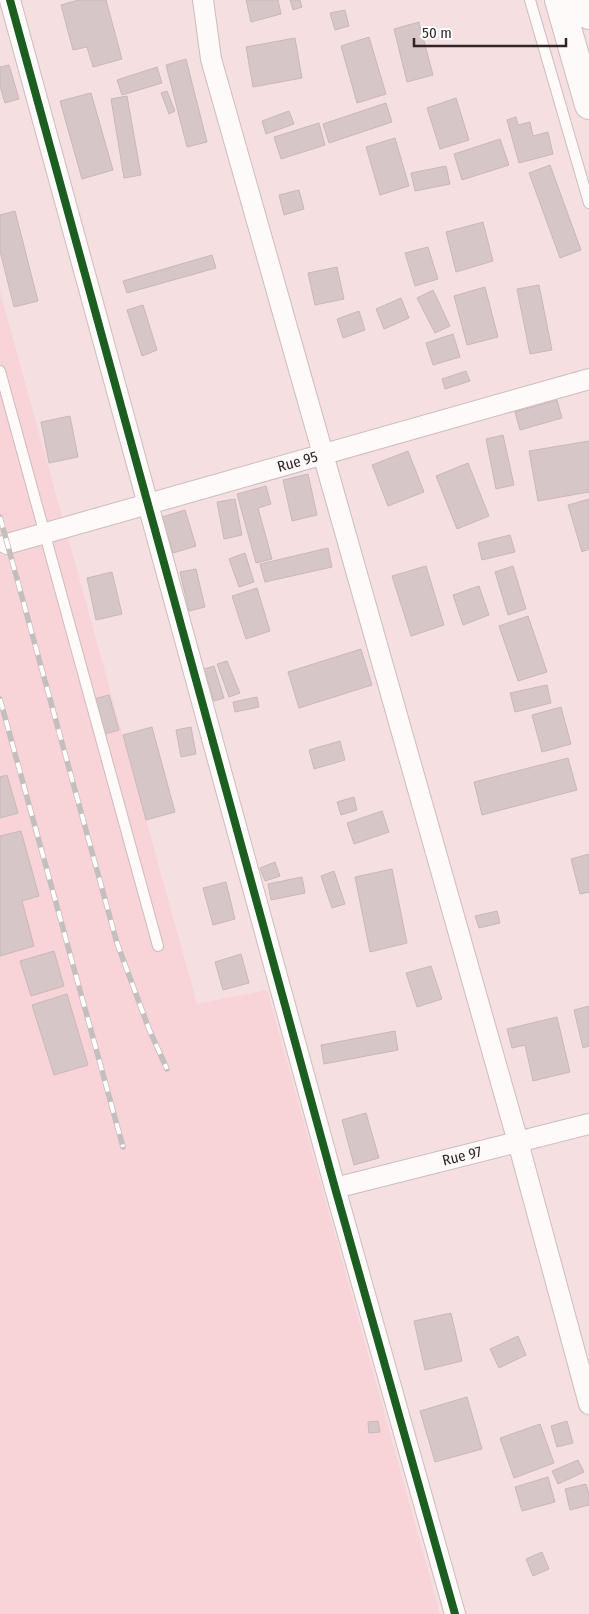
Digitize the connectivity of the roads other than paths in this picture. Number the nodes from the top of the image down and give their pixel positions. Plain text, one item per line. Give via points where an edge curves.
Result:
1 (10, 0) edge
2 (203, 0) edge
3 (530, 0) edge
4 (559, 0) edge
5 (585, 0) edge
6 (589, 15) edge
7 (589, 104) edge
8 (589, 203) edge
9 (0, 371) edge
10 (589, 379) edge
11 (323, 455) junction
12 (148, 504) junction
13 (44, 533) junction
14 (4, 545) edge
15 (158, 946) dead end
16 (589, 1124) edge
17 (518, 1142) junction
18 (335, 1188) junction
19 (589, 1404) edge
20 (455, 1614) edge

1 - 12 street
2 - 11 street via 211,59
3 - 8 lane
4 - 7 main road
5 - 6 main road
9 - 13 lane
10 - 11 street, Rue 95
11 - 12 street, Rue 95
11 - 17 street
12 - 13 street, Rue 95
12 - 18 street
13 - 14 street, Rue 95
13 - 15 lane
16 - 17 street, Rue 97
17 - 18 street, Rue 97
17 - 19 street
18 - 20 street

